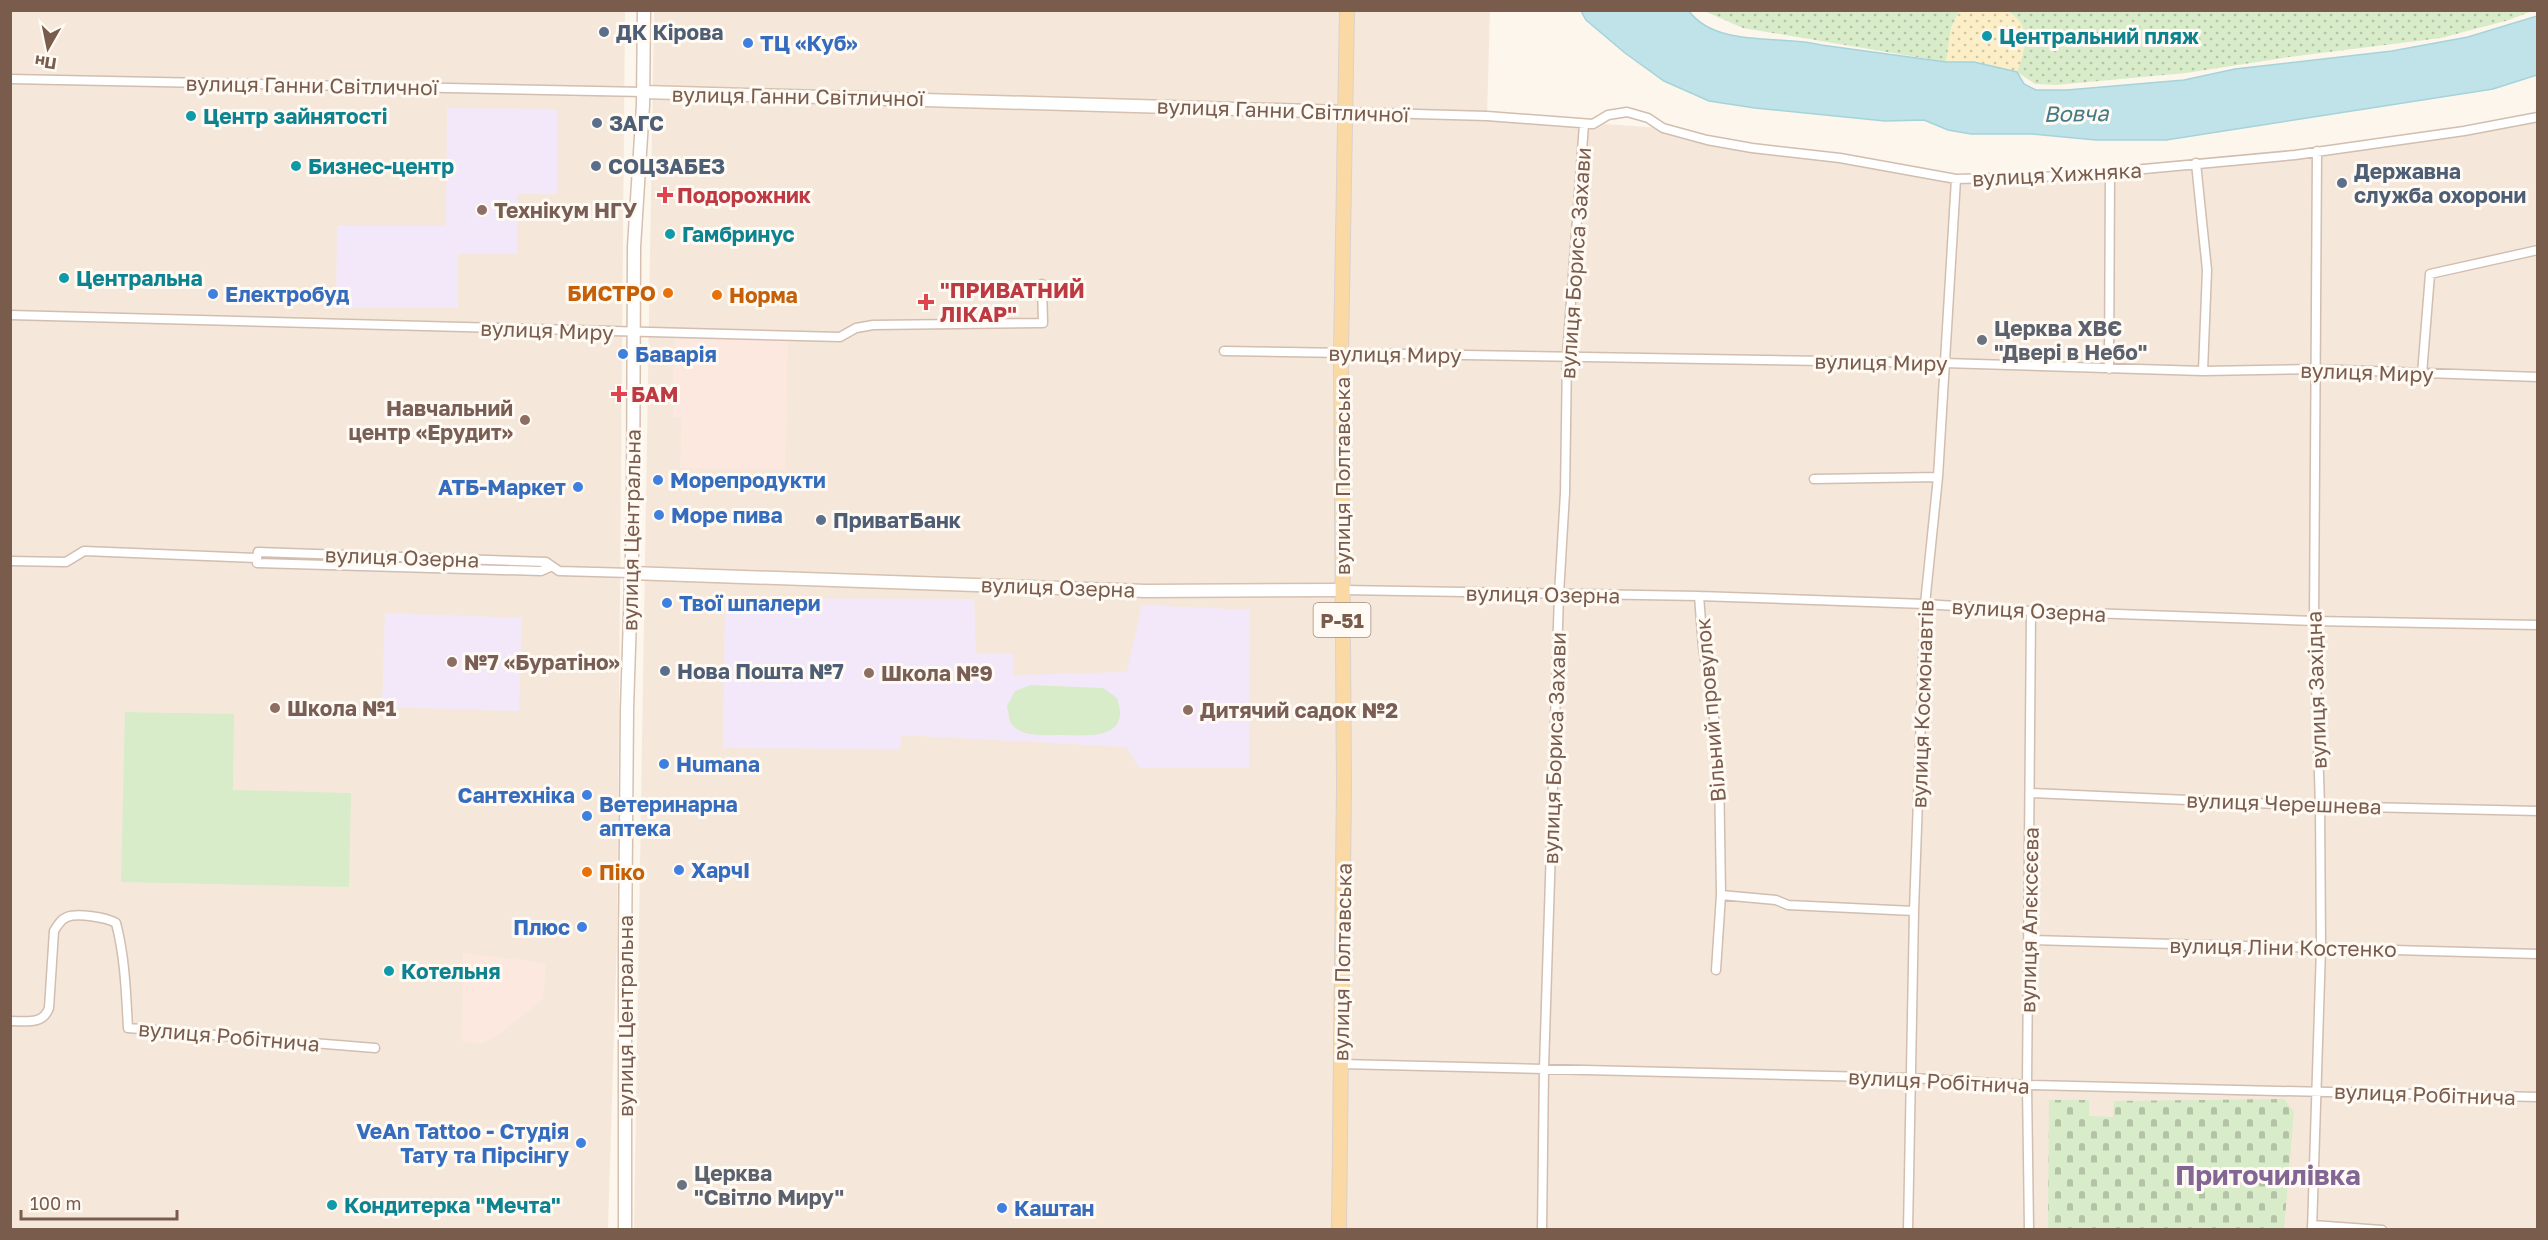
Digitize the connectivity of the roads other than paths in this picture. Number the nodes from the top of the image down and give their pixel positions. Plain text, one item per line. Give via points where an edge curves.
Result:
1 (644, 10) edge
2 (1347, 10) edge
3 (10, 79) edge
4 (644, 92) junction
5 (1345, 112) junction
6 (2538, 117) edge
7 (1584, 124) junction
8 (2317, 151) junction
9 (2196, 163) junction
10 (2109, 173) junction
11 (1956, 179) junction
12 (2538, 250) edge
13 (1042, 284) dead end
14 (10, 315) edge
15 (633, 332) junction
16 (1224, 351) dead end
17 (1341, 353) junction
18 (1568, 356) junction
19 (1944, 363) junction
20 (2109, 369) junction
21 (2314, 369) junction
22 (2203, 371) junction
23 (2422, 374) junction
24 (2538, 377) edge
25 (1938, 477) junction
26 (1814, 479) dead end
27 (10, 561) edge
28 (631, 573) junction
29 (1342, 590) junction
30 (1559, 594) junction
31 (1699, 596) junction
32 (1925, 604) junction
33 (2031, 611) junction
34 (2314, 621) junction
35 (2538, 625) edge
36 (2030, 793) junction
37 (2320, 806) junction
38 (2538, 811) edge
39 (1720, 895) junction
40 (1914, 911) junction
41 (2028, 940) junction
42 (2321, 948) junction
43 (2538, 954) edge
44 (1716, 970) dead end
45 (10, 1021) edge
46 (375, 1048) dead end
47 (1341, 1064) junction
48 (1544, 1068) junction
49 (1911, 1078) junction
50 (2027, 1085) junction
51 (2316, 1090) junction
52 (2538, 1097) edge
53 (2312, 1227) edge
54 (625, 1230) edge
55 (1340, 1230) edge
56 (1542, 1230) edge
57 (1908, 1230) edge
58 (2029, 1230) edge
59 (2382, 1230) edge

1 - 4 street, вулиця Центральна
2 - 5 main road, вулиця Полтавська / Р-51
3 - 4 street, вулиця Ганни Світличної
4 - 5 street, вулиця Ганни Світличної
4 - 15 street, вулиця Центральна
5 - 7 street, вулиця Ганни Світличної via 1487,116
5 - 17 main road, вулиця Полтавська / Р-51
6 - 8 street, вулиця Хижняка
7 - 11 street, вулиця Хижняка via 1627,112 1648,118 1663,128 1707,140
7 - 18 street, вулиця Бориса Захави
8 - 9 street, вулиця Хижняка
8 - 21 street, вулиця Західна
9 - 10 street, вулиця Хижняка
9 - 22 street via 2207,270
10 - 11 street, вулиця Хижняка
10 - 20 street
11 - 19 street, вулиця Космонавтів
12 - 23 street via 2430,274
13 - 15 street, вулиця Миру via 1043,322 873,325 840,337
14 - 15 street, вулиця Миру
15 - 28 street, вулиця Центральна
16 - 17 street, вулиця Миру
17 - 18 street, вулиця Миру
17 - 29 main road, вулиця Полтавська / Р-51
18 - 19 street, вулиця Миру
18 - 30 street, вулиця Бориса Захави
19 - 20 street, вулиця Миру
19 - 25 street, вулиця Космонавтів
20 - 22 street, вулиця Миру
21 - 22 street, вулиця Миру
21 - 23 street, вулиця Миру
21 - 34 street, вулиця Західна
23 - 24 street, вулиця Миру
25 - 26 street
25 - 32 street, вулиця Космонавтів
27 - 28 street, вулиця Озерна via 66,562 84,551 258,558 257,563 541,571 548,565 559,571
28 - 29 street, вулиця Озерна via 1146,591
28 - 54 street, вулиця Центральна
29 - 30 street, вулиця Озерна
29 - 47 main road, вулиця Полтавська / Р-51
30 - 31 street, вулиця Озерна
30 - 48 street, вулиця Бориса Захави
31 - 32 street, вулиця Озерна
31 - 39 street, Вільний провулок via 1718,757
32 - 33 street, вулиця Озерна
32 - 40 street, вулиця Космонавтів
33 - 34 street, вулиця Озерна
33 - 36 street, вулиця Алєксєєва
34 - 35 street, вулиця Озерна
34 - 37 street, вулиця Західна
36 - 37 street, вулиця Черешнева
36 - 41 street, вулиця Алєксєєва
37 - 38 street, вулиця Черешнева
37 - 42 street, вулиця Західна
39 - 40 street via 1776,900 1788,906
39 - 44 street, Вільний провулок
40 - 49 street, вулиця Космонавтів
41 - 42 street, вулиця Ліни Костенко
41 - 50 street, вулиця Алєксєєва
42 - 43 street, вулиця Ліни Костенко
42 - 51 street, вулиця Західна
45 - 46 street, вулиця Робітнича via 46,1016 54,931 59,923 69,916 107,918 116,923 118,932 128,1028
47 - 48 street, вулиця Робітнича
47 - 55 main road, вулиця Полтавська / Р-51
48 - 49 street, вулиця Робітнича
48 - 56 street, вулиця Бориса Захави
49 - 50 street, вулиця Робітнича
49 - 57 street, вулиця Космонавтів
50 - 51 street, вулиця Робітнича
50 - 58 street, вулиця Алєксєєва
51 - 52 street, вулиця Робітнича
51 - 53 street, вулиця Західна
53 - 59 street

